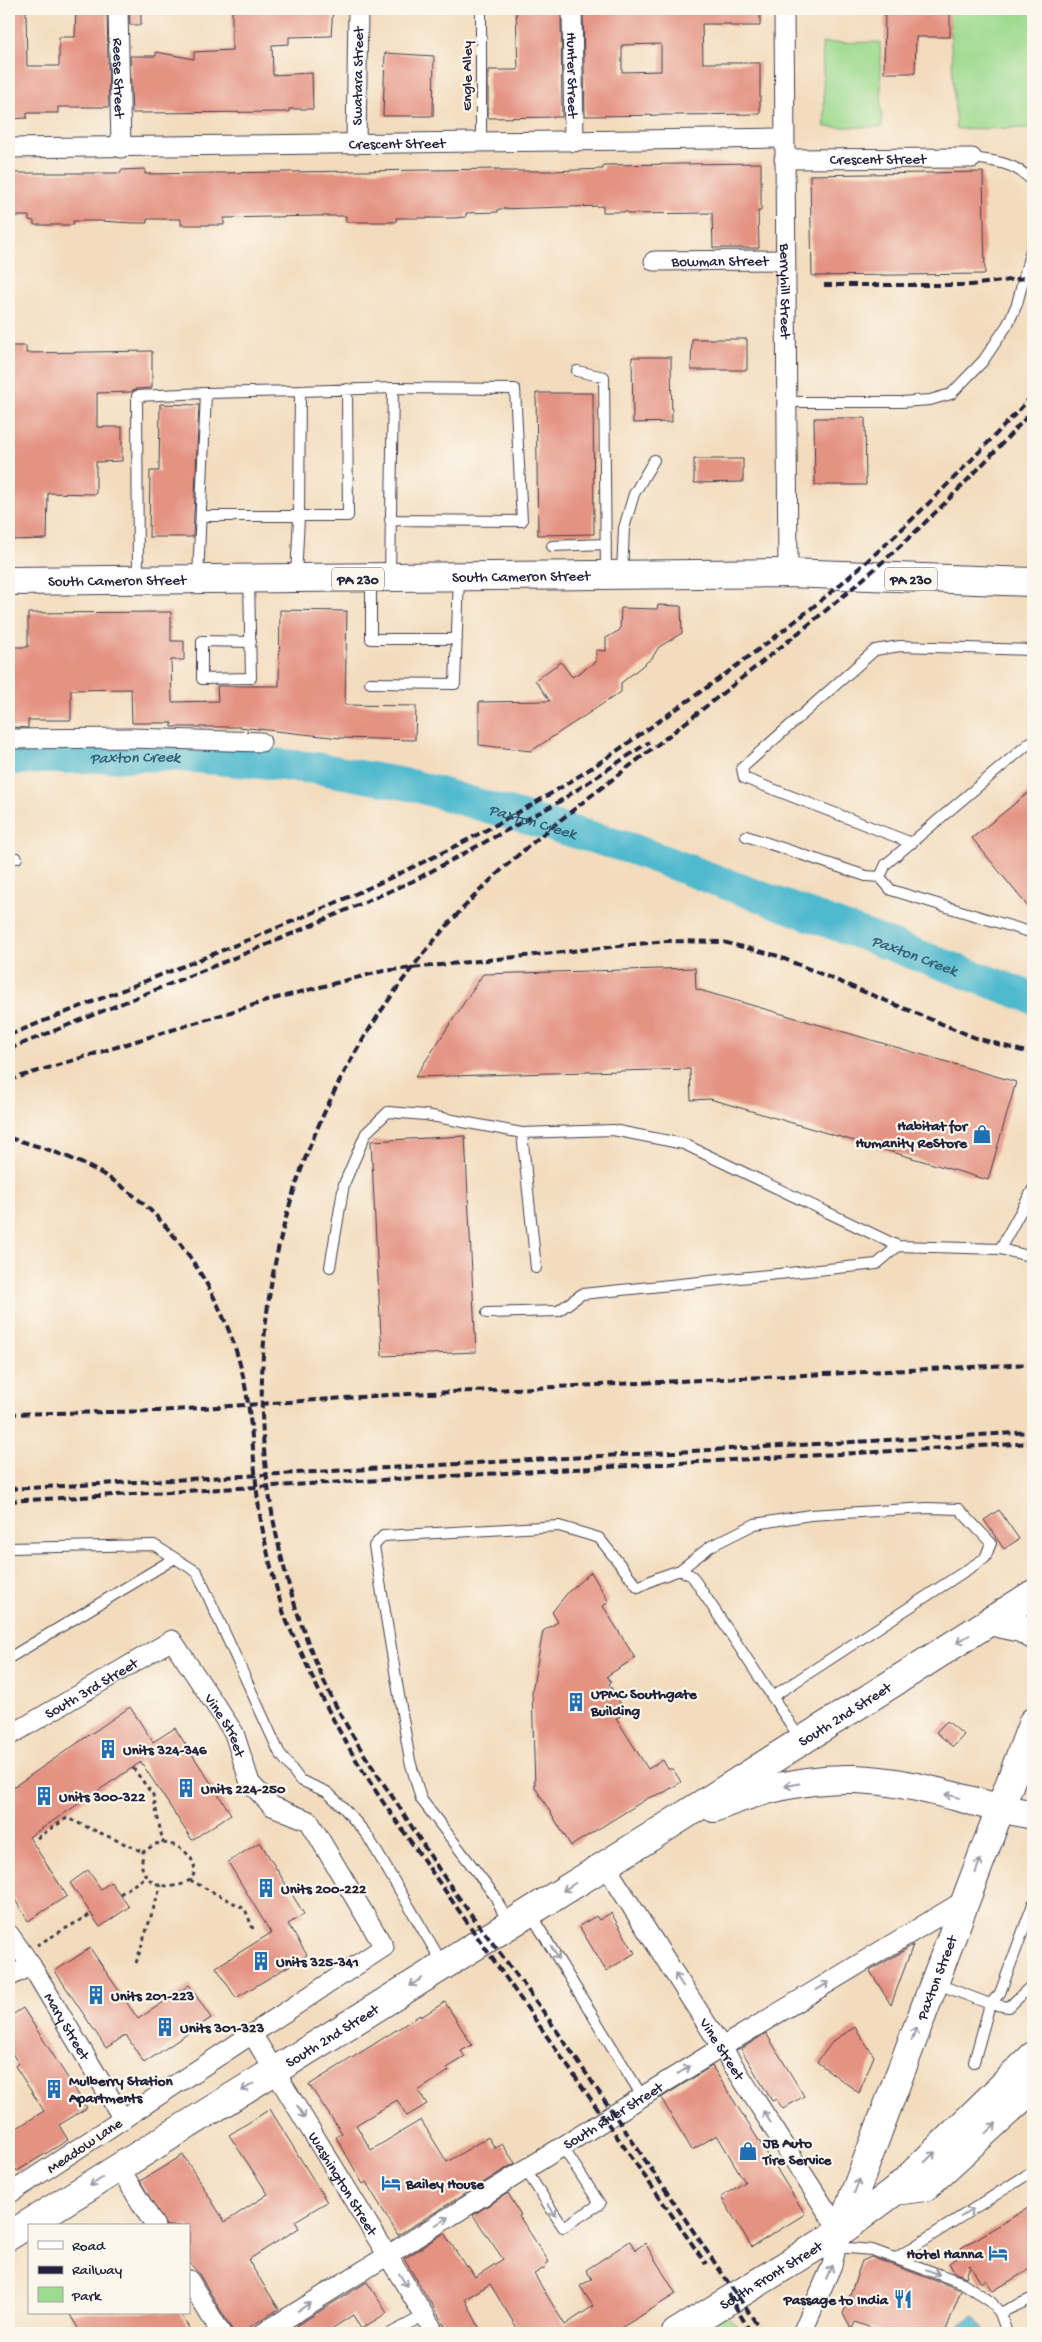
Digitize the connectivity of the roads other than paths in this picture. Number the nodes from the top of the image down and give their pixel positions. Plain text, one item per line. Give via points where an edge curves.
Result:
1 (118, 9) edge
2 (358, 9) edge
3 (481, 9) edge
4 (572, 9) edge
5 (784, 9) edge
6 (784, 138) junction
7 (574, 142) junction
8 (481, 143) junction
9 (356, 144) junction
10 (9, 148) edge
11 (121, 148) junction
12 (972, 158) joint
13 (784, 159) junction
14 (1033, 182) edge
15 (1033, 242) edge
16 (785, 260) junction
17 (654, 261) dead end
18 (577, 371) dead end
19 (393, 388) junction
20 (347, 389) junction
21 (300, 391) junction
22 (206, 394) junction
23 (786, 402) junction
24 (654, 460) dead end
25 (201, 516) junction
26 (299, 516) junction
27 (390, 520) junction
28 (606, 544) junction
29 (552, 546) dead end
30 (788, 573) junction
31 (614, 575) junction
32 (459, 576) junction
33 (296, 578) junction
34 (380, 578) junction
35 (198, 579) junction
36 (249, 579) junction
37 (138, 580) junction
38 (9, 582) edge
39 (1033, 582) edge
40 (457, 639) junction
41 (251, 642) junction
42 (1033, 650) edge
43 (370, 684) dead end
44 (9, 739) edge
45 (1033, 740) edge
46 (261, 742) dead end
47 (746, 836) dead end
48 (912, 843) junction
49 (880, 877) junction
50 (1033, 933) edge
51 (522, 1133) junction
52 (1033, 1189) edge
53 (898, 1246) junction
54 (1000, 1249) junction
55 (1033, 1257) edge
56 (330, 1267) dead end
57 (536, 1268) dead end
58 (487, 1313) dead end
59 (9, 1548) edge
60 (175, 1558) junction
61 (680, 1570) junction
62 (1033, 1594) edge
63 (990, 1621) junction
64 (1033, 1635) edge
65 (172, 1640) joint
66 (9, 1658) edge
67 (772, 1697) junction
68 (1033, 1723) edge
69 (9, 1736) edge
70 (802, 1740) junction
71 (999, 1808) junction
72 (1033, 1815) edge
73 (655, 1834) junction
74 (605, 1865) junction
75 (965, 1900) junction
76 (1033, 1904) edge
77 (519, 1918) junction
78 (9, 1934) edge
79 (384, 1947) joint
80 (27, 1959) junction
81 (444, 1965) junction
82 (9, 1977) edge
83 (934, 1982) junction
84 (1033, 1984) edge
85 (990, 2004) junction
86 (252, 2034) junction
87 (722, 2047) junction
88 (1033, 2056) edge
89 (974, 2062) dead end
90 (275, 2070) junction
91 (1033, 2088) edge
92 (642, 2096) junction
93 (123, 2118) junction
94 (562, 2146) junction
95 (119, 2167) junction
96 (525, 2169) junction
97 (1033, 2171) edge
98 (895, 2191) junction
99 (9, 2194) edge
100 (28, 2224) edge
101 (28, 2224) edge
102 (154, 2224) edge
103 (9, 2236) edge
104 (838, 2239) junction
105 (387, 2254) junction
106 (896, 2258) junction
107 (190, 2282) edge
108 (1033, 2298) edge
109 (1000, 2313) junction
110 (424, 2315) junction
111 (286, 2327) edge
112 (222, 2333) edge
113 (263, 2333) edge
114 (391, 2333) edge
115 (435, 2333) edge
116 (676, 2333) edge
117 (802, 2333) edge
118 (1007, 2333) edge

1 - 11 street, Reese Street
2 - 9 street, Swatara Street
3 - 8 lane, Engle Alley
4 - 7 street, Hunter Street
5 - 6 street, Berryhill Street
6 - 7 street, Crescent Street
6 - 13 street, Berryhill Street
7 - 8 street, Crescent Street
8 - 9 street, Crescent Street
9 - 11 street, Crescent Street
10 - 11 street, Crescent Street
12 - 13 street, Crescent Street
12 - 14 lane via 1011,165
13 - 16 street, Berryhill Street
15 - 23 lane via 1008,324 979,366 951,394 930,400 901,402
16 - 17 street, Bowman Street
16 - 23 street, Berryhill Street
18 - 28 lane via 604,377
19 - 20 lane
19 - 27 lane
19 - 27 lane via 515,390 522,521
20 - 21 lane
20 - 26 lane via 348,516
21 - 22 lane
21 - 26 lane
22 - 25 lane
22 - 37 lane via 137,396
23 - 30 street, Berryhill Street
24 - 31 lane via 634,494
25 - 26 lane
25 - 35 lane
26 - 33 lane
27 - 34 lane
28 - 29 lane
28 - 31 lane
30 - 31 main road, South Cameron Street / PA 230
30 - 39 main road, South Cameron Street / PA 230
31 - 32 main road, South Cameron Street / PA 230
32 - 34 main road, South Cameron Street / PA 230
32 - 40 lane
33 - 34 main road, South Cameron Street / PA 230
33 - 36 main road, South Cameron Street / PA 230
34 - 40 lane via 371,639
35 - 36 main road, South Cameron Street / PA 230
35 - 37 main road, South Cameron Street / PA 230
36 - 41 lane
37 - 38 main road, South Cameron Street / PA 230
40 - 43 lane via 456,684
41 - 41 lane via 251,678 202,679 202,641
42 - 48 lane via 900,646 875,650 742,768 744,778
44 - 46 street
45 - 48 lane
47 - 49 lane via 866,876
48 - 49 lane via 886,864
49 - 50 lane via 891,890
51 - 53 lane via 613,1130 684,1144
51 - 56 lane via 388,1112 366,1133 344,1184
51 - 57 lane
52 - 54 lane
53 - 54 lane
53 - 58 lane via 877,1264 582,1294 558,1310
54 - 55 lane
59 - 60 lane via 154,1545
60 - 66 lane
60 - 81 lane via 197,1572 279,1752 300,1780 327,1792 367,1835
61 - 67 lane via 692,1576
61 - 67 lane via 711,1546 754,1524 810,1515 959,1509 991,1543 985,1558
61 - 77 lane via 638,1587 599,1538 559,1526 383,1536 374,1546 410,1761 421,1799 495,1896
62 - 63 main road, South 2nd Street
63 - 64 main road via 1021,1628
63 -> 70 main road, South 2nd Street
65 - 69 street, South 3rd Street
65 - 79 street, Vine Street via 234,1733 250,1783 272,1806 309,1821
67 - 70 lane
68 - 71 main road, Paxton Street
70 - 73 main road, South 2nd Street
71 - 72 main road, South 2nd Street
71 -> 73 main road, South 2nd Street via 886,1782 855,1779 813,1781 743,1798
75 -> 71 main road, Paxton Street
73 - 74 main road, South 2nd Street
74 -> 77 main road, South 2nd Street
87 -> 74 street, Vine Street
75 - 83 main road, Paxton Street
87 -> 75 street, South River Street
76 - 85 lane via 1000,1993
77 - 81 main road, South 2nd Street
77 -> 92 lane
78 - 80 street, Mary Street
79 - 86 street, Meadow Lane
80 - 82 street
80 - 93 street, Mary Street
81 -> 90 main road, South 2nd Street
83 - 85 lane
104 -> 83 main road, Paxton Street
84 - 85 lane via 1009,2007
85 - 89 lane
86 - 90 street, Washington Street
86 - 93 street, Meadow Lane
92 -> 87 street, South River Street
104 -> 87 street, Vine Street
98 -> 88 main road, South Front Street
90 -> 95 main road, South 2nd Street
90 -> 105 street, Washington Street
98 -> 91 main road via 926,2187
92 - 94 street, South River Street
93 - 99 street, Meadow Lane
94 - 96 street, South River Street
96 -> 94 lane via 563,2227 600,2204
95 -> 100 main road, South 2nd Street
95 - 102 street
105 -> 96 street, South River Street
106 -> 97 lane
98 - 104 main road, South Front Street
101 -> 103 main road, South 2nd Street
104 - 106 lane
104 - 116 main road, South Front Street
117 -> 104 street, South Front Street via 832,2265
105 -> 110 street, Washington Street
111 -> 105 street, South River Street
106 -> 109 lane via 979,2292
107 - 112 street
108 - 109 lane
109 - 118 lane
110 - 114 lane
110 - 115 street, Washington Street
111 - 113 street, South River Street

